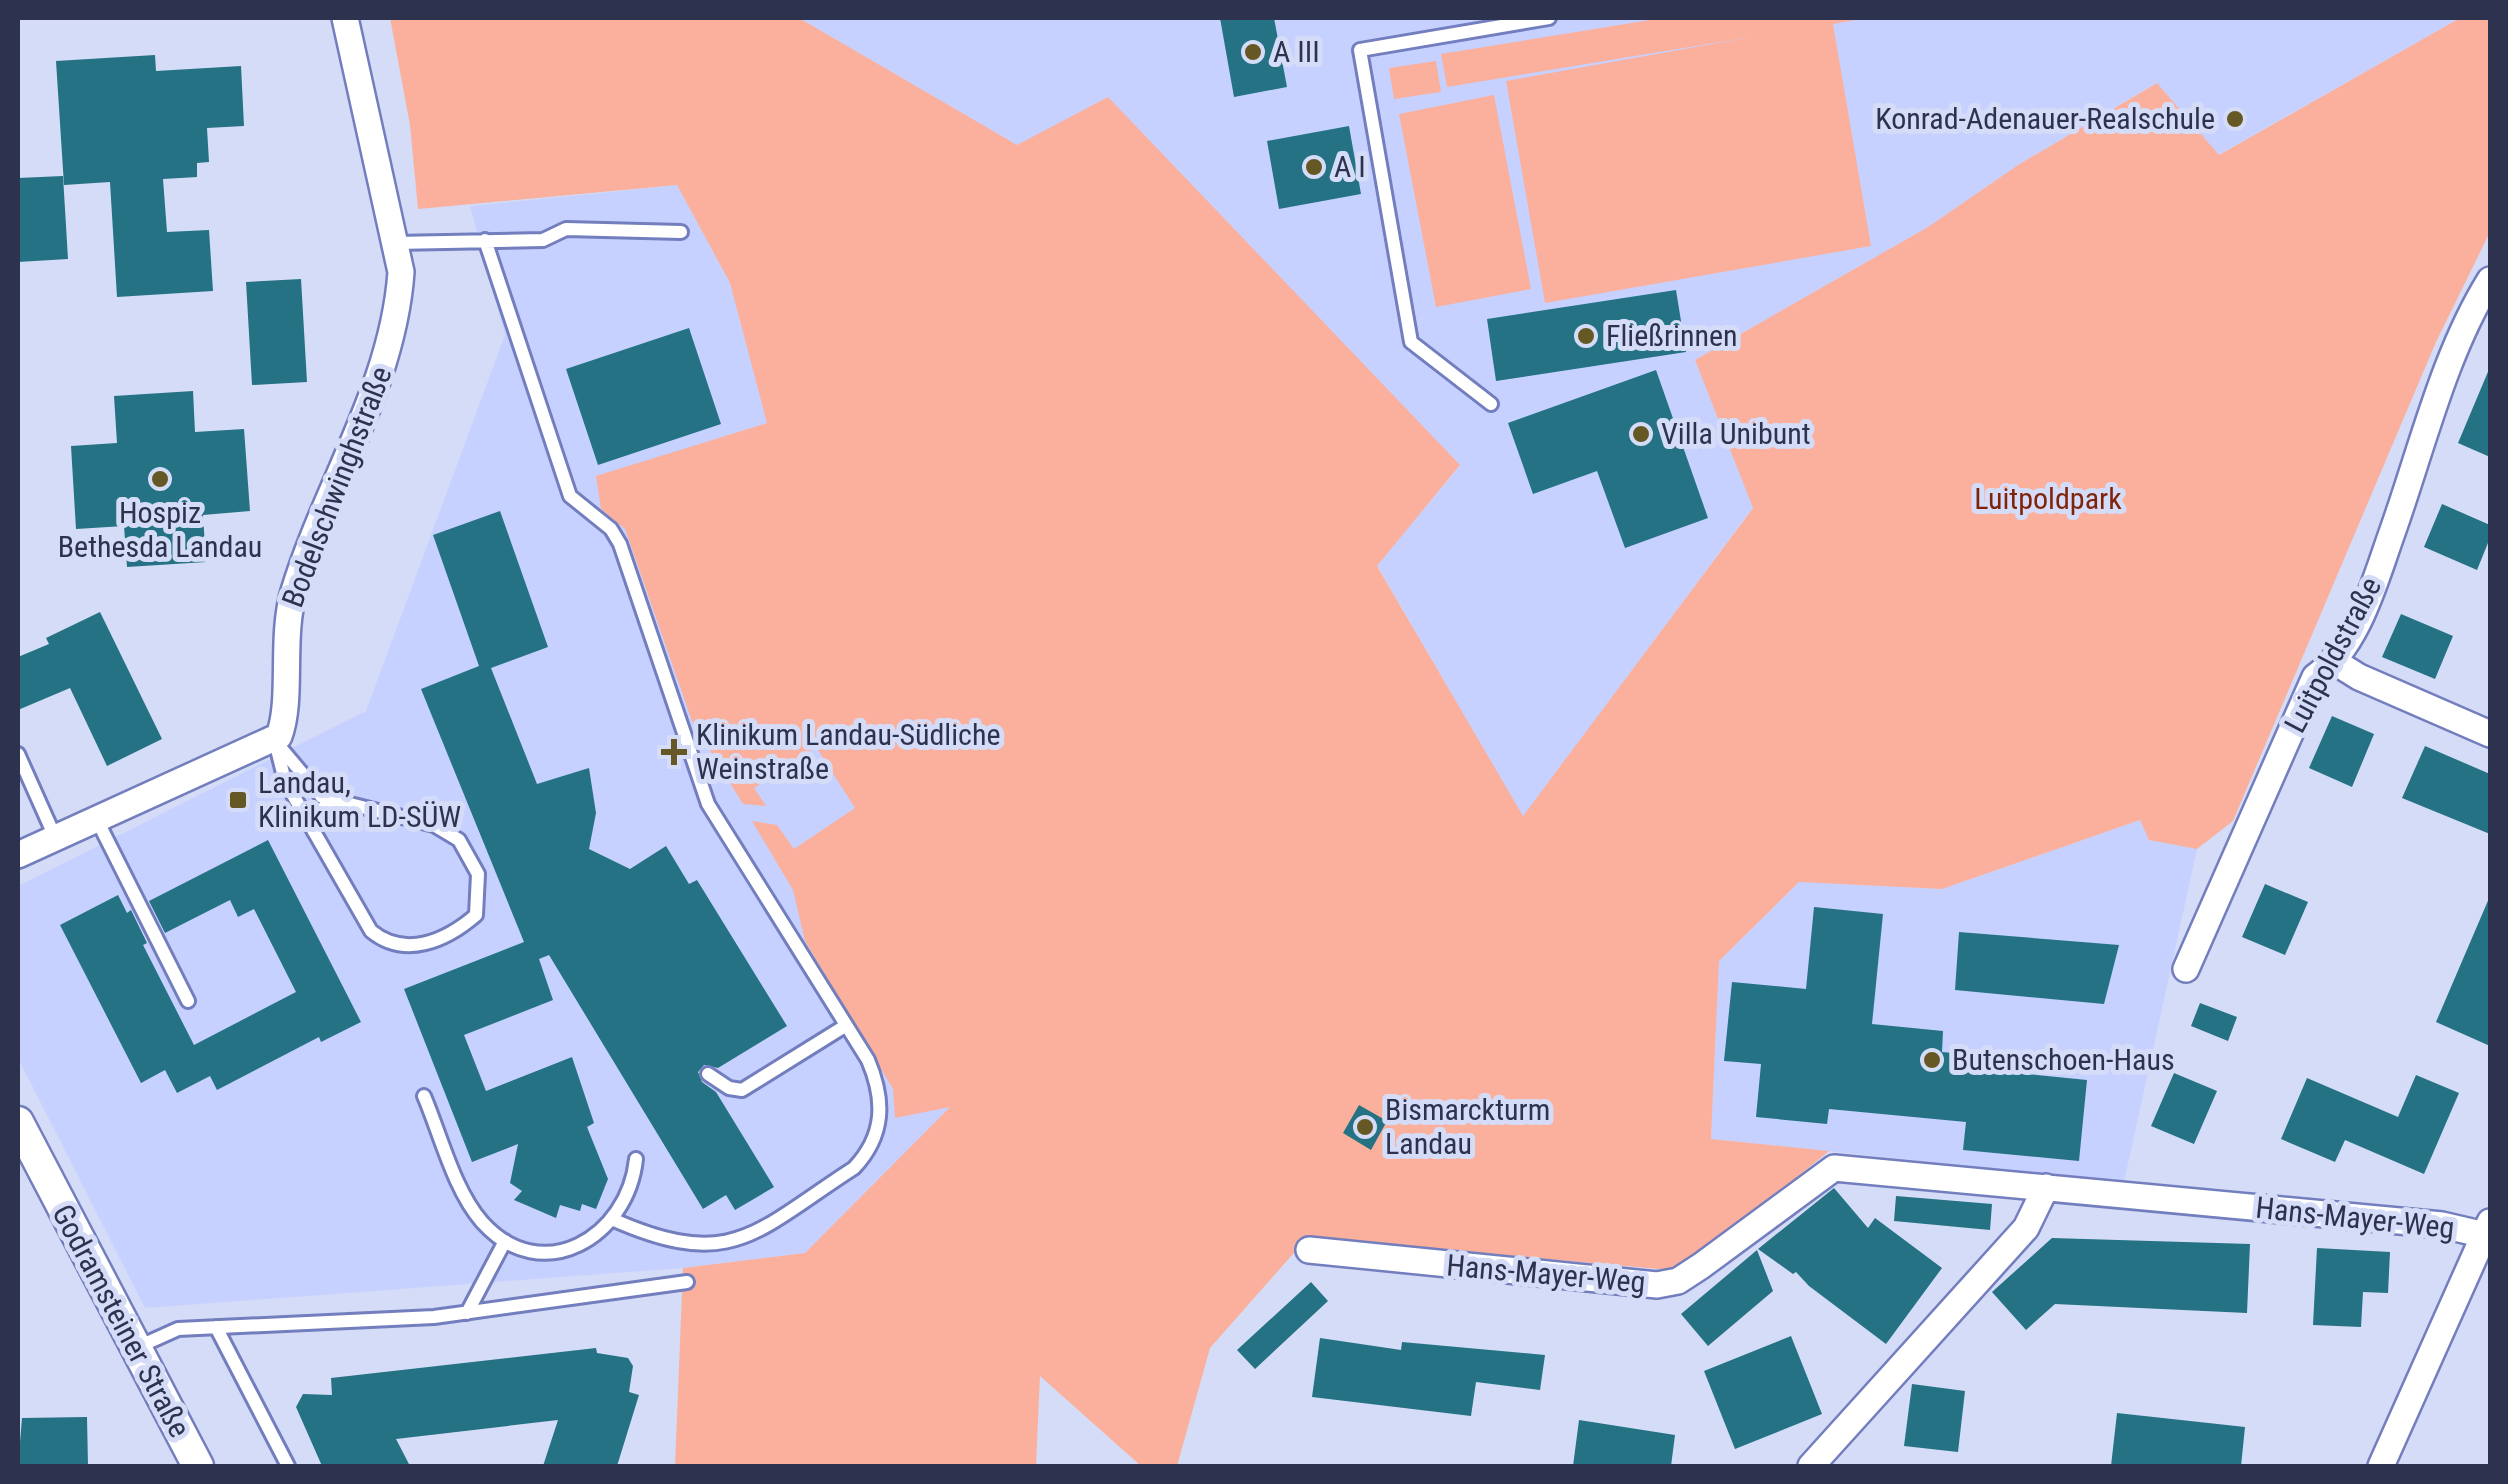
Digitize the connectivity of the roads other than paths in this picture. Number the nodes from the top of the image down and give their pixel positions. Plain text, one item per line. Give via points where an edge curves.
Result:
1 (345, 18) edge
2 (1548, 18) edge
3 (681, 232) dead end
4 (485, 240) junction
5 (395, 243) junction
6 (2490, 280) edge
7 (1491, 404) dead end
8 (2336, 662) junction
9 (2490, 734) edge
10 (275, 740) junction
11 (18, 754) edge
12 (334, 802) junction
13 (97, 820) junction
14 (314, 832) junction
15 (55, 838) junction
16 (18, 855) edge
17 (2186, 970) dead end
18 (188, 1002) dead end
19 (845, 1026) junction
20 (708, 1074) dead end
21 (424, 1096) dead end
22 (18, 1122) edge
23 (636, 1159) dead end
24 (2046, 1187) junction
25 (614, 1220) junction
26 (2489, 1226) edge
27 (505, 1242) junction
28 (1309, 1250) dead end
29 (687, 1282) dead end
30 (467, 1313) junction
31 (216, 1326) junction
32 (136, 1348) junction
33 (198, 1466) edge
34 (288, 1466) edge
35 (1810, 1466) edge
36 (2381, 1466) edge

1 - 5 street, Bodelschwinghstraße
2 - 7 lane via 1360,50 1411,342
3 - 4 lane via 566,229 543,240
4 - 5 lane
4 - 19 lane via 570,496 620,544 708,804
5 - 10 street, Bodelschwinghstraße via 401,272 396,320 294,591 282,728
6 - 8 street, Luitpoldstraße via 2452,364 2375,581
8 - 9 street
8 - 17 street, Luitpoldstraße via 2315,677
10 - 12 lane via 312,788
10 - 13 street
10 - 14 lane via 286,781
11 - 15 lane
12 - 14 lane via 320,810
12 - 14 lane via 434,825 460,840 478,874 476,915 425,944 390,944 371,931
13 - 15 street
13 - 18 lane
15 - 16 street
19 - 20 lane via 742,1090
19 - 25 lane via 868,1060 881,1108 868,1153 854,1168 729,1244 692,1245
21 - 27 lane via 476,1215
22 - 32 street, Godramsteiner Straße
23 - 25 lane
24 - 26 street, Hans-Mayer-Weg
24 - 28 street, Hans-Mayer-Weg via 1834,1168 1678,1281 1657,1285
24 - 35 street via 2026,1228
25 - 27 lane via 592,1240 565,1249 528,1250
26 - 36 street
27 - 30 lane
29 - 30 lane
30 - 31 lane
31 - 32 lane via 178,1329
31 - 34 lane
32 - 33 street, Godramsteiner Straße

